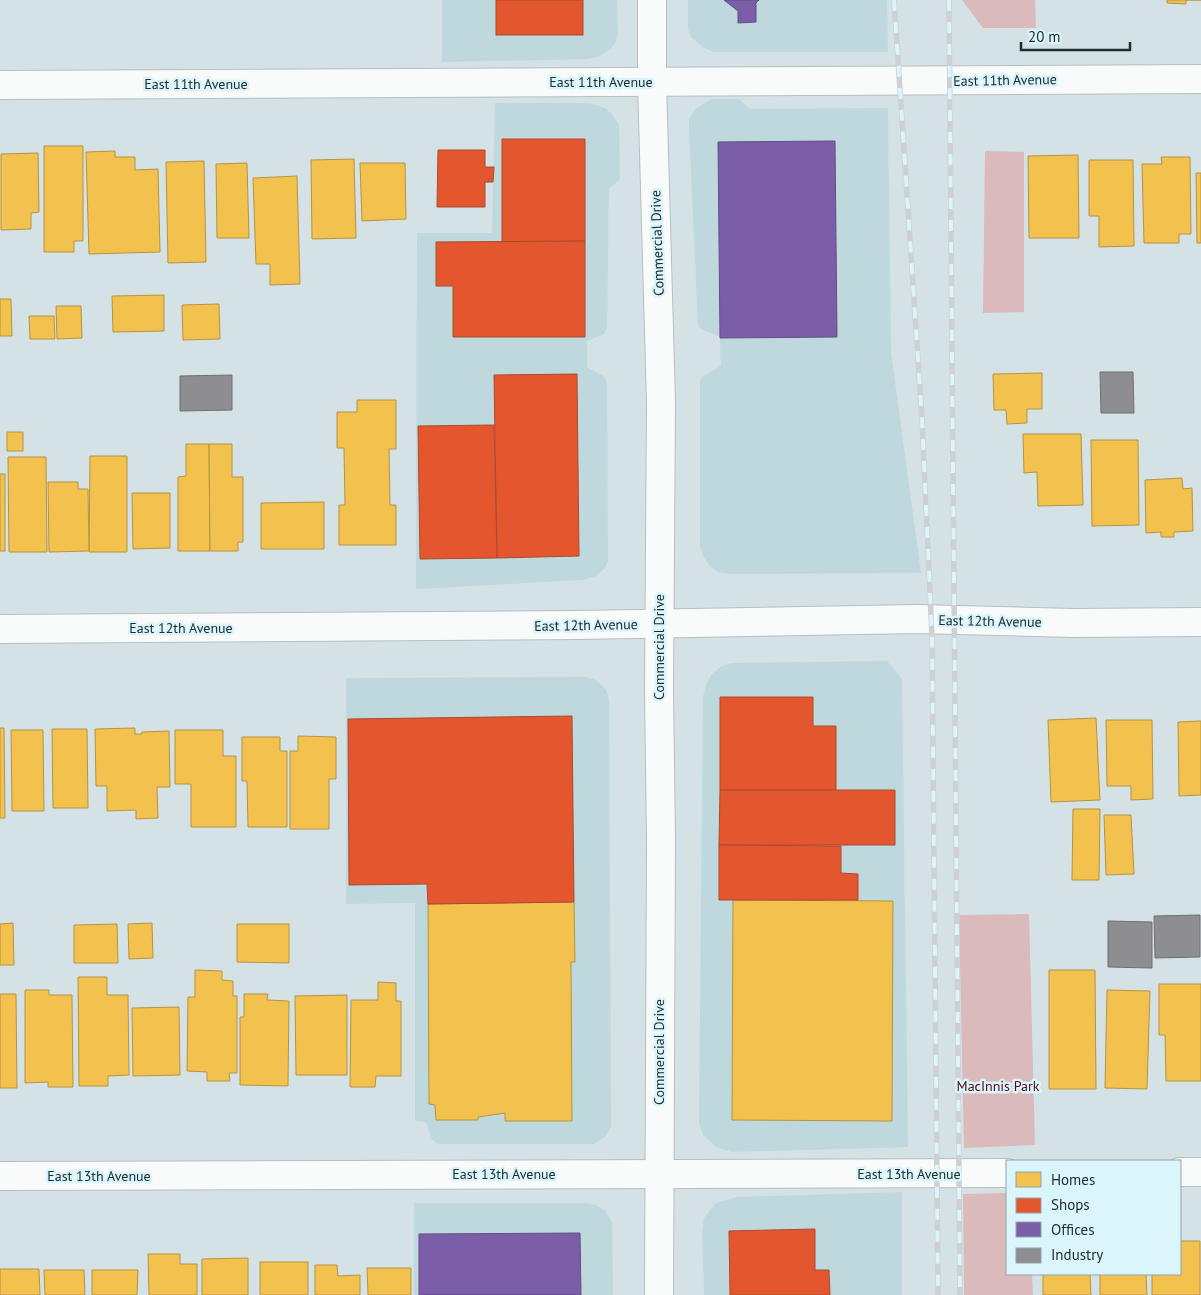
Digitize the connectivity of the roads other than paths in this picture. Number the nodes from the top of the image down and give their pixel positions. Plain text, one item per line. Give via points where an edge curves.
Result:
1 (652, 0) edge
2 (1201, 79) edge
3 (652, 82) junction
4 (0, 85) edge
5 (1201, 622) edge
6 (660, 624) junction
7 (0, 629) edge
8 (1181, 1172) edge
9 (1201, 1172) edge
10 (1006, 1173) edge
11 (658, 1175) junction
12 (0, 1176) edge
13 (659, 1295) edge

1 - 3 street, Commercial Drive
2 - 3 street, East 11th Avenue
3 - 4 street, East 11th Avenue
3 - 6 street, Commercial Drive via 661,402
5 - 6 street, East 12th Avenue via 917,619
6 - 7 street, East 12th Avenue
6 - 11 street, Commercial Drive
8 - 9 street
10 - 11 street, East 13th Avenue
11 - 12 street, East 13th Avenue
11 - 13 street, Commercial Drive

